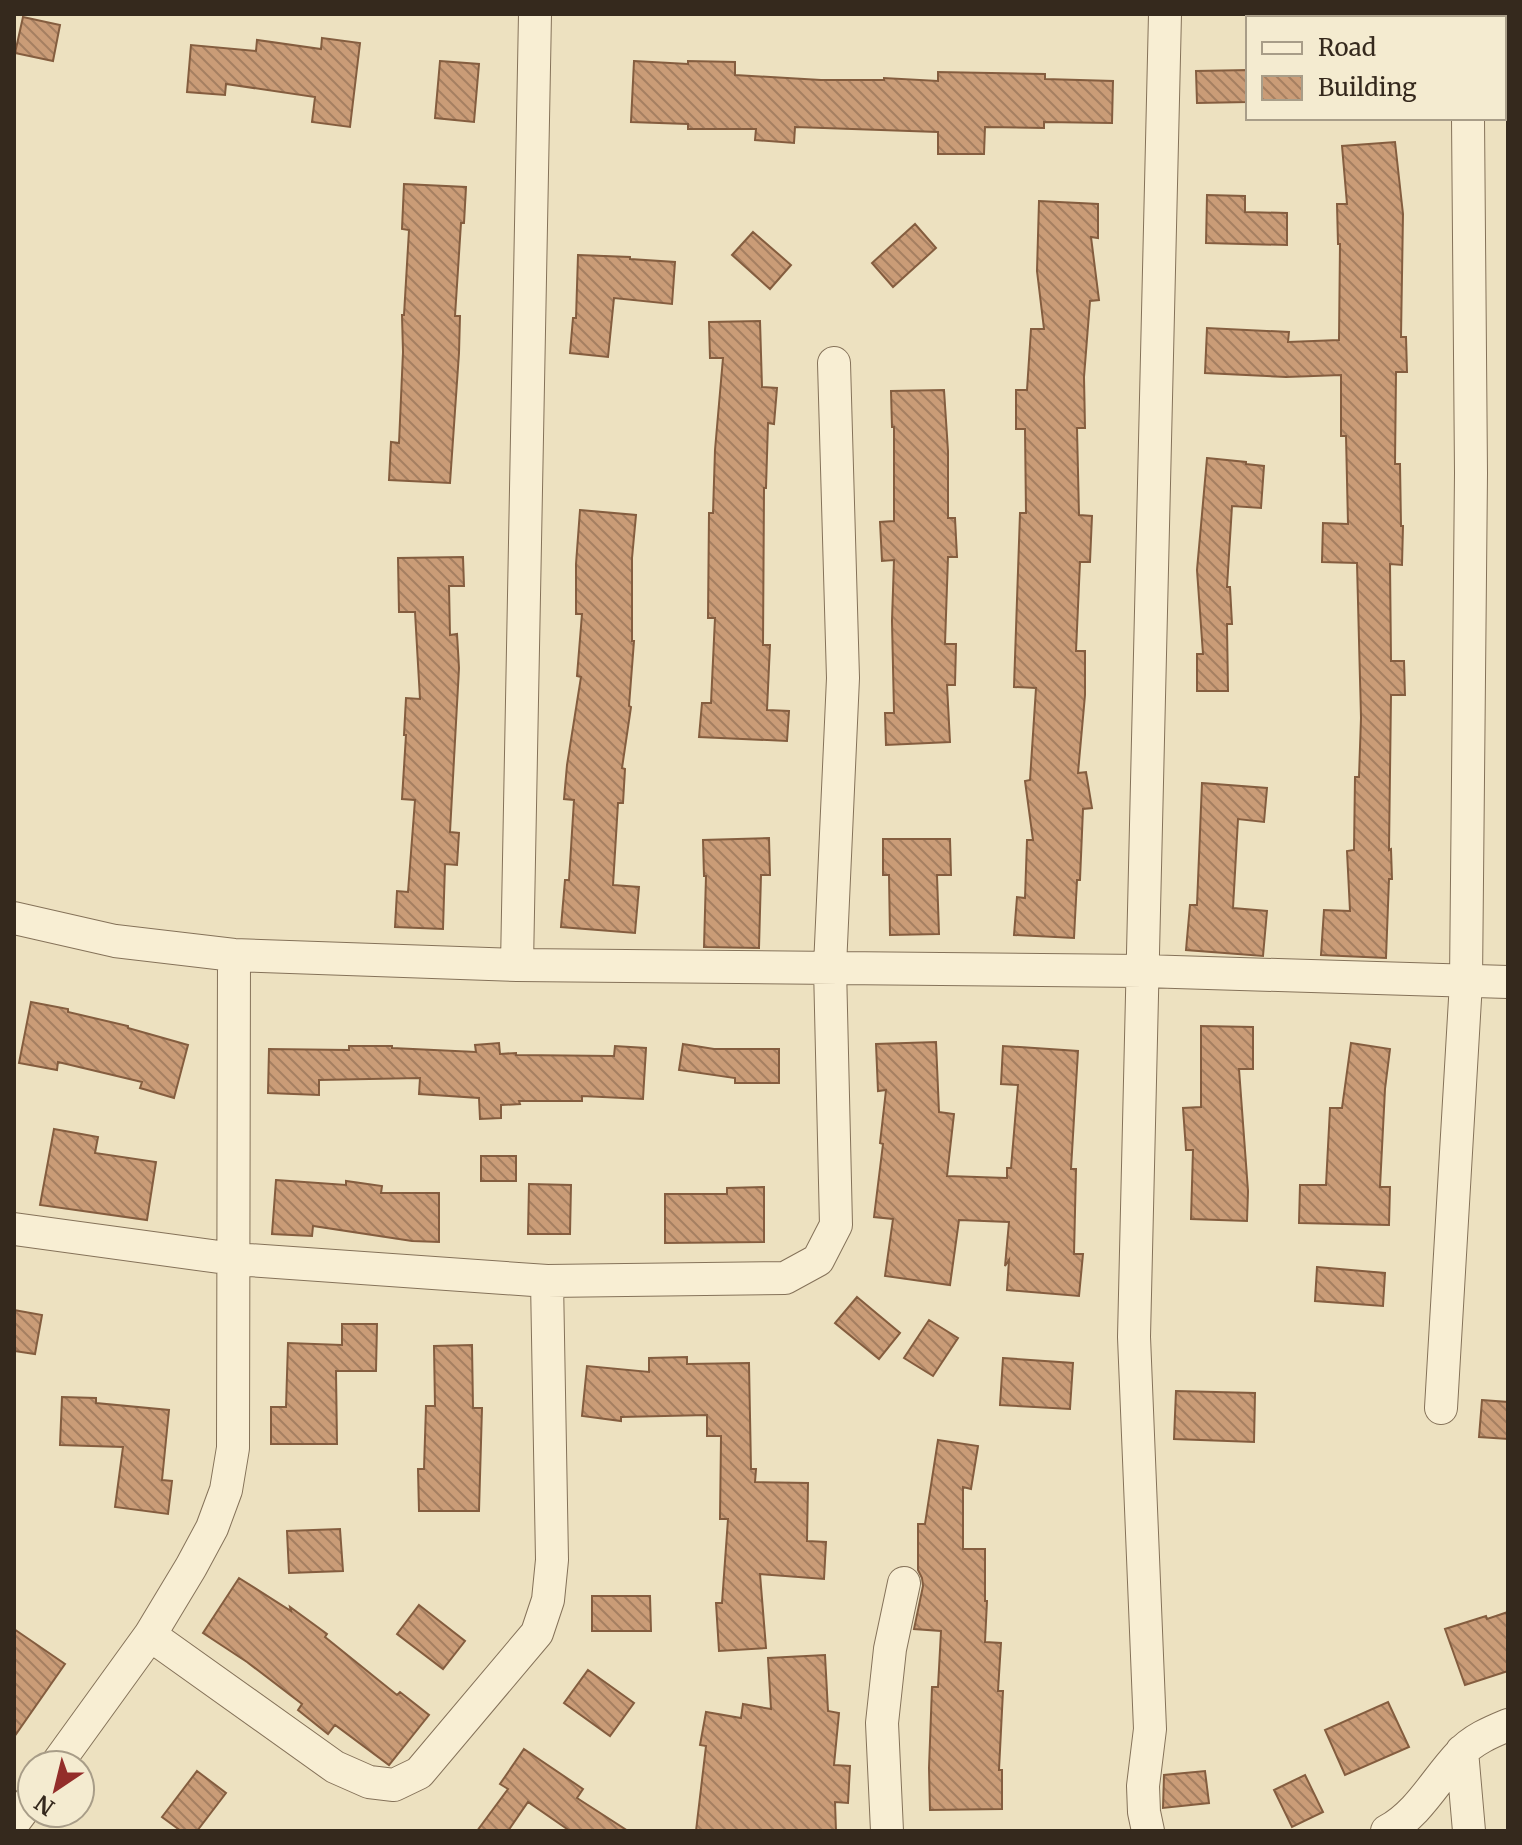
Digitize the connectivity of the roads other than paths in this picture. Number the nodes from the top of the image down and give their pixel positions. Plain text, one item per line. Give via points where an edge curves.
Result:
1 (535, 14) edge
2 (1165, 14) edge
3 (1468, 120) edge
4 (834, 363) dead end
5 (14, 918) edge
6 (234, 955) junction
7 (517, 965) junction
8 (830, 967) junction
9 (1143, 971) junction
10 (1466, 982) junction
11 (1508, 982) edge
12 (14, 1229) edge
13 (234, 1259) junction
14 (547, 1281) junction
15 (1441, 1408) dead end
16 (904, 1583) dead end
17 (150, 1635) junction
18 (1508, 1725) edge
19 (68, 1749) edge
20 (1462, 1751) junction
21 (887, 1831) edge
22 (1148, 1831) edge
23 (1387, 1831) edge
24 (1469, 1831) edge

1 - 7 street
2 - 9 street
3 - 10 street
4 - 8 street via 843,678
5 - 6 street via 115,941
6 - 7 street
6 - 13 street
7 - 8 street
8 - 9 street
8 - 14 street via 836,1225 818,1260 785,1278
9 - 10 street
9 - 22 street via 1134,1337 1150,1729 1143,1786
10 - 11 street
10 - 15 street
12 - 13 street
13 - 14 street
13 - 17 street via 233,1448 226,1490 212,1528
14 - 17 street via 552,1560 548,1600 537,1633 419,1773 394,1785 369,1782 335,1767
16 - 21 street via 882,1723
17 - 19 street
18 - 20 street
20 - 23 street via 1413,1810
20 - 24 street

